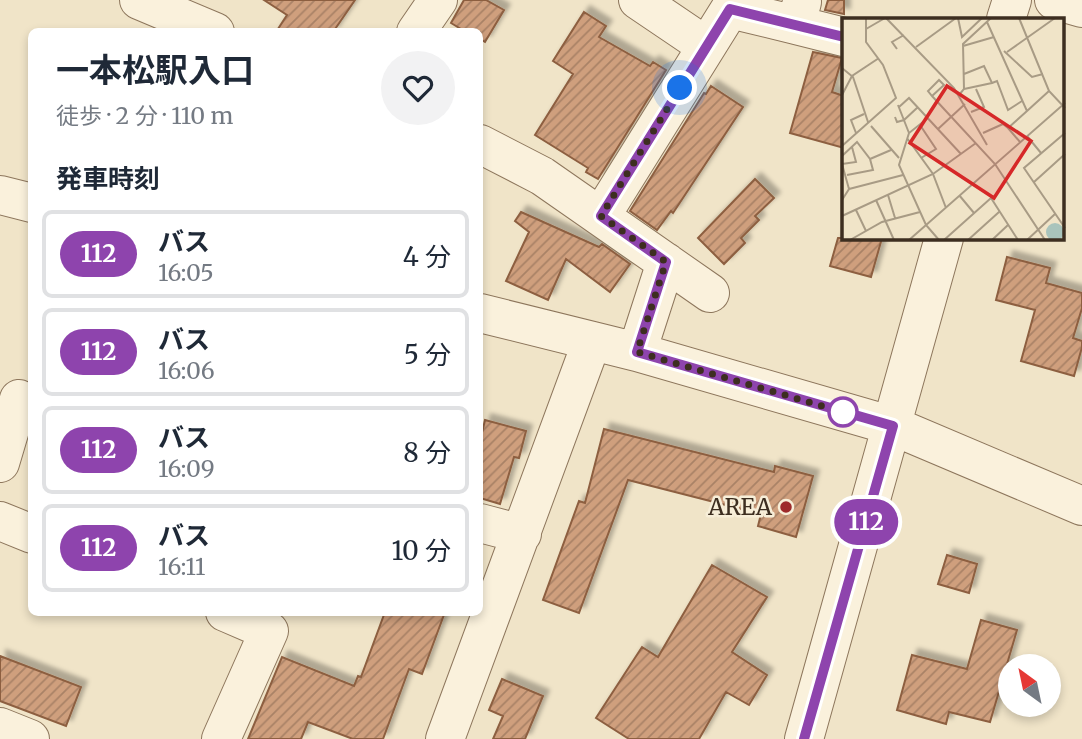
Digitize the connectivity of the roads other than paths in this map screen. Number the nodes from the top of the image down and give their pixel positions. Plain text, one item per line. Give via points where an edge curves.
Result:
1 (438, 0) edge
2 (638, 0) edge
3 (1012, 0) edge
4 (1054, 0) edge
5 (154, 3) edge
6 (1082, 8) edge
7 (799, 12) edge
8 (1006, 18) edge
9 (207, 28) edge
10 (419, 28) edge
11 (842, 36) edge
12 (706, 46) junction
13 (483, 146) edge
14 (0, 195) edge
15 (28, 202) edge
16 (601, 216) junction
17 (943, 240) edge
18 (666, 262) junction
19 (710, 293) dead end
20 (483, 314) edge
21 (592, 341) junction
22 (637, 352) junction
23 (17, 399) edge
24 (893, 426) junction
25 (0, 463) edge
26 (1082, 506) edge
27 (0, 521) edge
28 (483, 524) edge
29 (28, 532) edge
30 (522, 534) junction
31 (234, 616) edge
32 (0, 727) edge
33 (30, 739) edge
34 (221, 739) edge
35 (445, 739) edge
36 (804, 739) edge

1 - 10 street
2 - 12 street
3 - 8 street
4 - 6 street
5 - 9 street
7 - 11 street
7 - 12 street via 730,9
12 - 16 street
13 - 16 street via 542,176
14 - 15 street
16 - 18 street
17 - 24 street
18 - 19 street
18 - 22 street
20 - 21 street
21 - 22 street
21 - 30 street
22 - 24 street
23 - 25 street
24 - 26 street
24 - 36 street
27 - 29 street
28 - 30 street
30 - 35 street
31 - 34 street via 270,631
32 - 33 street

